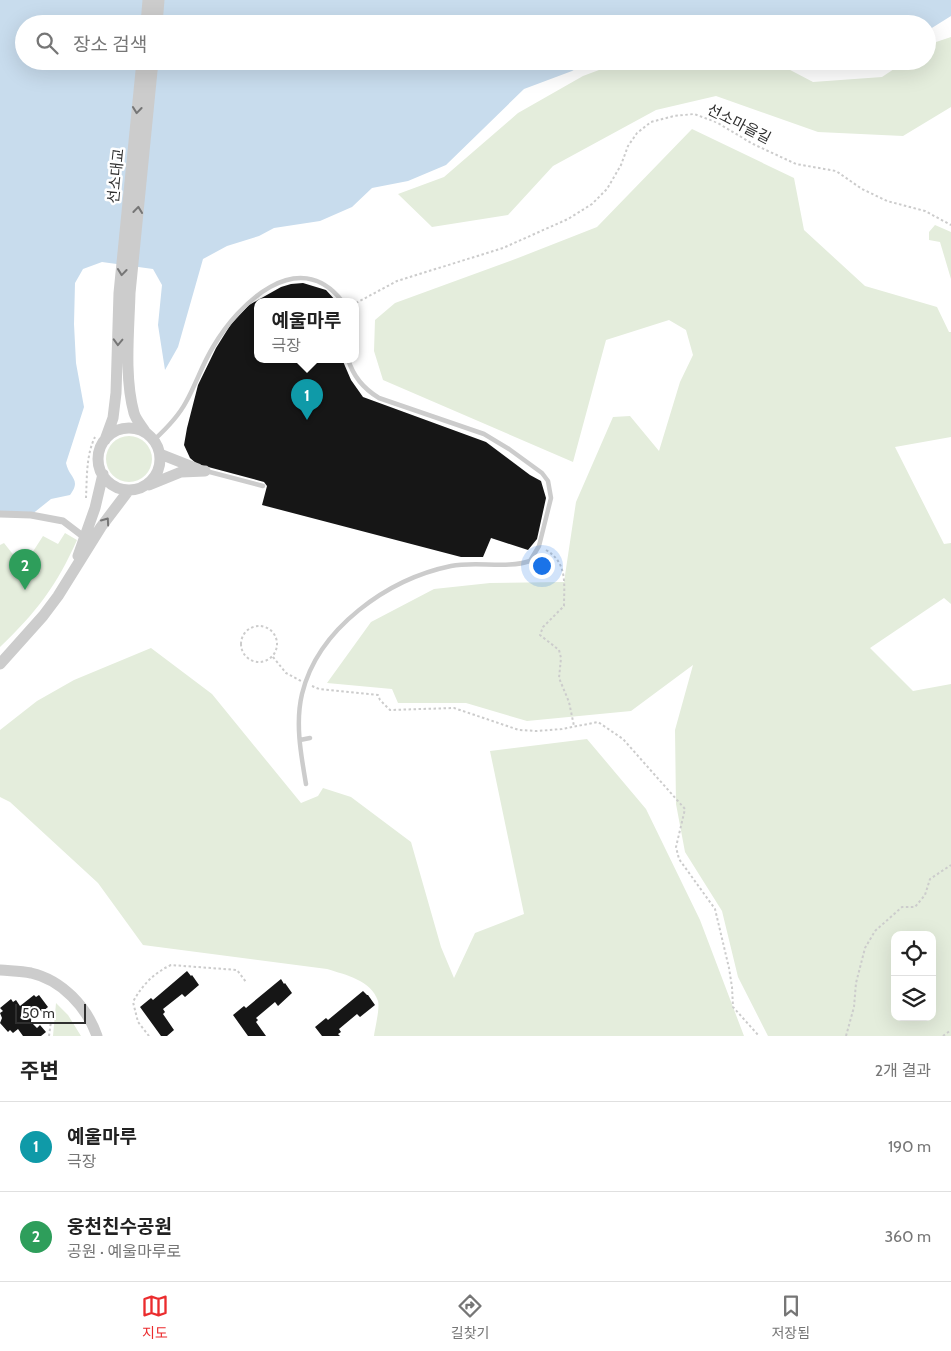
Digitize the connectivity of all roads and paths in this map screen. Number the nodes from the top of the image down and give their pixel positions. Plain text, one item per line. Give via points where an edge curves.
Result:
1 (148, 0) edge
2 (159, 0) edge
3 (147, 15) edge
4 (158, 15) edge
5 (141, 70) edge
6 (152, 70) edge
7 (951, 225) edge
8 (125, 293) junction
9 (254, 298) edge
10 (254, 298) edge
11 (339, 298) edge
12 (359, 301) edge
13 (350, 363) edge
14 (150, 436) junction
15 (100, 437) junction
16 (160, 454) junction
17 (205, 471) junction
18 (103, 474) junction
19 (143, 486) junction
20 (263, 486) dead end
21 (129, 490) junction
22 (86, 506) dead end
23 (0, 514) edge
24 (84, 537) junction
25 (540, 546) junction
26 (70, 576) junction
27 (273, 657) junction
28 (0, 664) edge
29 (306, 683) junction
30 (574, 726) junction
31 (310, 738) dead end
32 (300, 740) junction
33 (306, 784) dead end
34 (951, 865) edge
35 (0, 970) edge
36 (246, 982) dead end
37 (51, 1021) dead end
38 (951, 1030) edge
39 (49, 1036) edge
40 (97, 1036) edge
41 (149, 1036) edge
42 (759, 1036) edge
43 (846, 1036) edge
44 (943, 1036) edge

1 - 3 street
2 - 4 street
5 -> 8 street, 선소대교
8 -> 6 street, 선소대교
7 - 12 path, 선소마을길 via 925,211 887,201 836,171 796,164 716,122 694,114 674,116 651,122 638,133 607,189 592,204 568,219 503,248 396,281
8 - 14 street via 129,382 134,414
8 -> 15 street via 113,418
9 - 11 lane via 285,281 307,278 325,285
10 - 14 lane via 241,309 212,347 186,404 172,423
13 - 25 lane via 360,382 372,394 484,434 542,473 548,481 551,498
14 - 15 street via 124,428
14 - 16 street
15 - 18 street via 100,468
15 - 22 path via 91,444
16 - 17 street
16 - 19 street via 158,471
17 - 19 street via 181,472
17 - 20 lane
18 - 21 street via 111,484
18 - 24 street
19 - 21 street
26 -> 21 street
23 - 24 street via 63,521
24 - 26 street
25 - 29 lane via 530,560 523,563 454,565 411,578 386,591 339,629 323,649
25 - 30 path via 554,554 563,569 564,606 543,627 540,635 559,650 559,678
26 - 28 street via 43,616
27 - 27 path via 277,640 270,630 259,626 248,630 241,646 246,657 257,663
27 - 29 path via 286,673
29 - 30 path via 319,689 378,695 390,710 454,708 519,730
29 - 32 lane via 299,712
30 - 42 path via 598,722 623,739 685,810 676,846 679,859 715,909 729,968 733,1007
31 - 32 lane
32 - 33 lane
34 - 43 path via 930,879 925,895 915,907 902,907 875,931 865,948
35 - 40 street via 32,973 56,984 83,1007
36 - 41 path via 237,970 171,964 163,968 143,985 133,1002 138,1022
37 - 39 path
38 - 44 path

